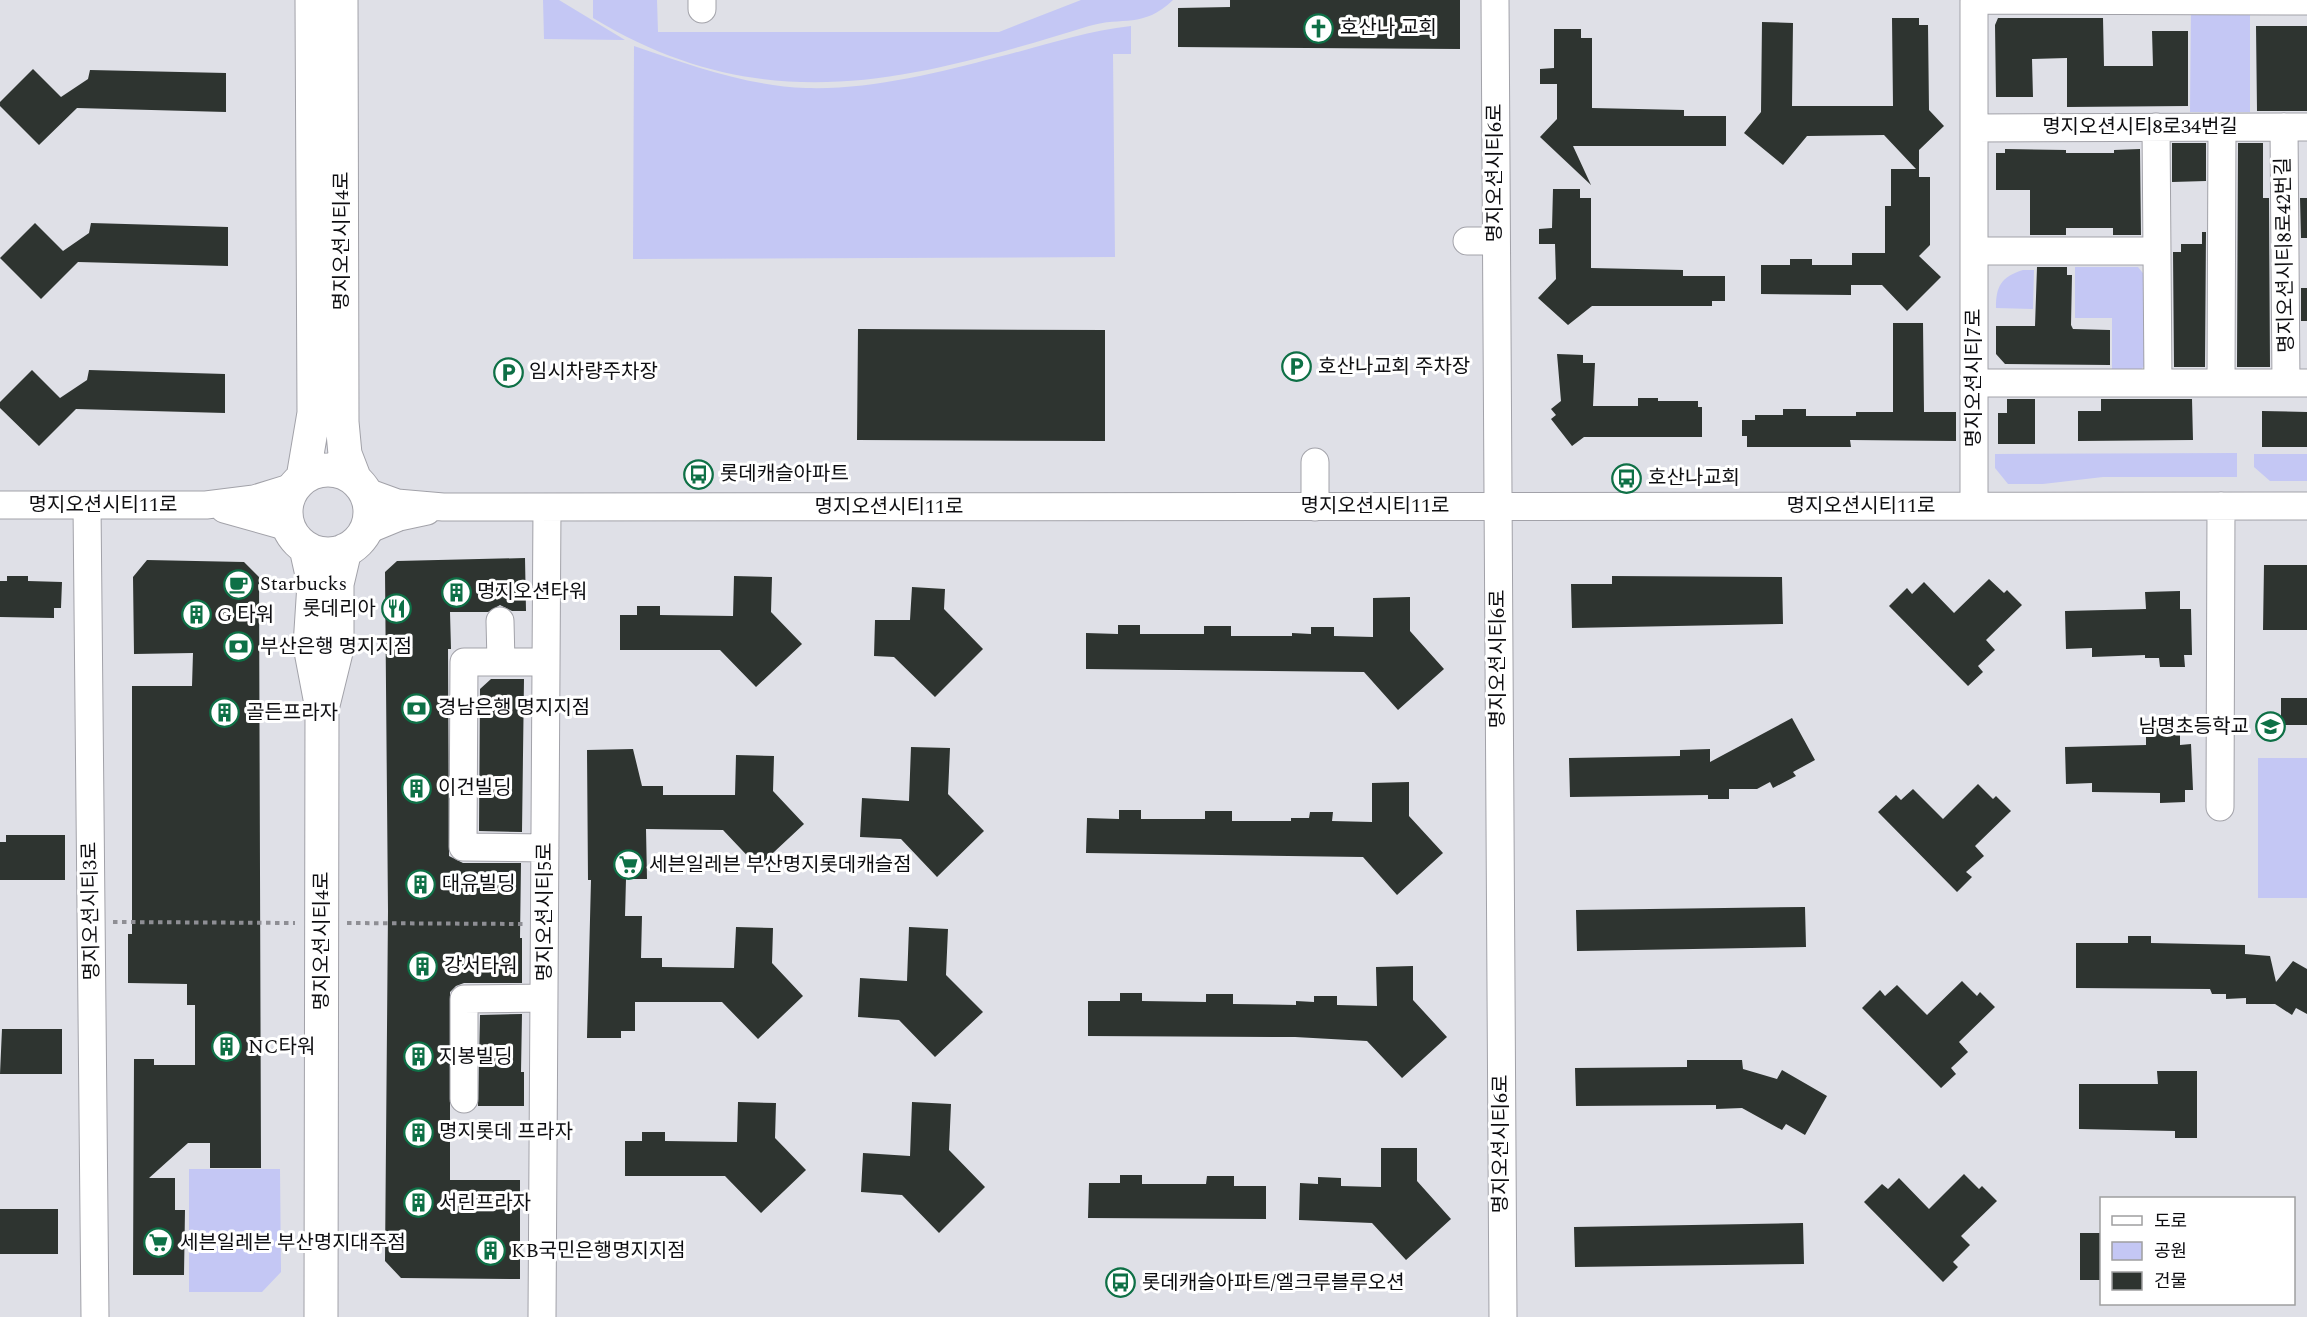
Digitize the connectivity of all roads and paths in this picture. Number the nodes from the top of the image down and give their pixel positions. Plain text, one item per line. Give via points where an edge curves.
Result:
1 (312, 0) edge
2 (342, 0) edge
3 (1495, 0) edge
4 (1974, 0) edge
5 (2163, 0) edge
6 (2231, 0) edge
7 (2301, 1) edge
8 (2156, 127) junction
9 (2222, 127) junction
10 (2295, 127) edge
11 (1974, 128) junction
12 (1467, 241) dead end
13 (1495, 241) junction
14 (1975, 251) junction
15 (2157, 251) junction
16 (2296, 254) edge
17 (1974, 383) junction
18 (2158, 383) junction
19 (2221, 383) junction
20 (2297, 383) edge
21 (1315, 462) dead end
22 (298, 483) junction
23 (360, 485) junction
24 (0, 505) edge
25 (87, 505) junction
26 (206, 505) junction
27 (1497, 506) junction
28 (1974, 506) junction
29 (2221, 506) junction
30 (2307, 506) edge
31 (443, 507) junction
32 (547, 507) junction
33 (1315, 507) junction
34 (297, 537) junction
35 (355, 541) junction
36 (500, 621) dead end
37 (501, 662) junction
38 (546, 662) junction
39 (322, 709) junction
40 (2220, 807) dead end
41 (545, 848) junction
42 (91, 922) junction
43 (322, 923) junction
44 (545, 924) junction
45 (544, 998) junction
46 (464, 1099) dead end
47 (95, 1317) edge
48 (321, 1317) edge
49 (542, 1317) edge
50 (1503, 1317) edge

1 - 22 main road, 명지오션시티4로 via 314,413
2 - 23 main road, 명지오션시티4로 via 342,422 345,454
3 - 13 street, 명지오션시티6로
4 - 5 street
4 - 11 street, 명지오션시티7로
5 - 6 street
6 - 7 street
8 - 9 street, 명지오션시티8로34번길
8 - 11 street, 명지오션시티8로34번길
8 - 15 street
9 - 10 street, 명지오션시티8로34번길
9 - 19 street
10 - 16 street, 명지오션시티8로42번길
11 - 14 street, 명지오션시티7로
12 - 13 street
13 - 27 street, 명지오션시티6로
14 - 15 street
14 - 17 street, 명지오션시티7로
15 - 18 street
16 - 20 street, 명지오션시티8로42번길
17 - 18 street, 명지오션시티8로42번길
17 - 28 street, 명지오션시티7로
18 - 19 street, 명지오션시티8로42번길
19 - 20 street, 명지오션시티8로42번길
21 - 33 street
22 - 23 main road via 315,471 329,470 343,472
22 - 26 street via 254,499
22 - 34 main road via 287,500 286,514
23 - 31 street via 397,503
23 - 35 main road via 369,503 370,518
24 - 25 street, 명지오션시티11로
25 - 26 street, 명지오션시티11로
25 - 42 street, 명지오션시티3로
26 - 34 street via 255,516
27 - 28 street, 명지오션시티11로
27 - 33 street, 명지오션시티11로
27 - 50 street, 명지오션시티6로
28 - 29 street, 명지오션시티11로
29 - 30 street, 명지오션시티11로
29 - 40 street
31 - 32 street, 명지오션시티11로
31 - 35 street via 399,517
32 - 33 street, 명지오션시티11로
32 - 38 street, 명지오션시티5로
34 - 35 main road via 318,553 332,554
34 - 39 main road via 314,584 310,646
35 - 39 main road via 337,584 337,648
36 - 37 street
37 - 38 street
37 - 41 street via 465,662 463,847
38 - 41 street, 명지오션시티5로
39 - 43 main road, 명지오션시티4로
41 - 44 street, 명지오션시티5로
42 - 43 path
42 - 47 street, 명지오션시티3로
43 - 44 path
43 - 48 main road, 명지오션시티4로
44 - 45 street, 명지오션시티5로
45 - 46 street via 464,999
45 - 49 street, 명지오션시티5로

